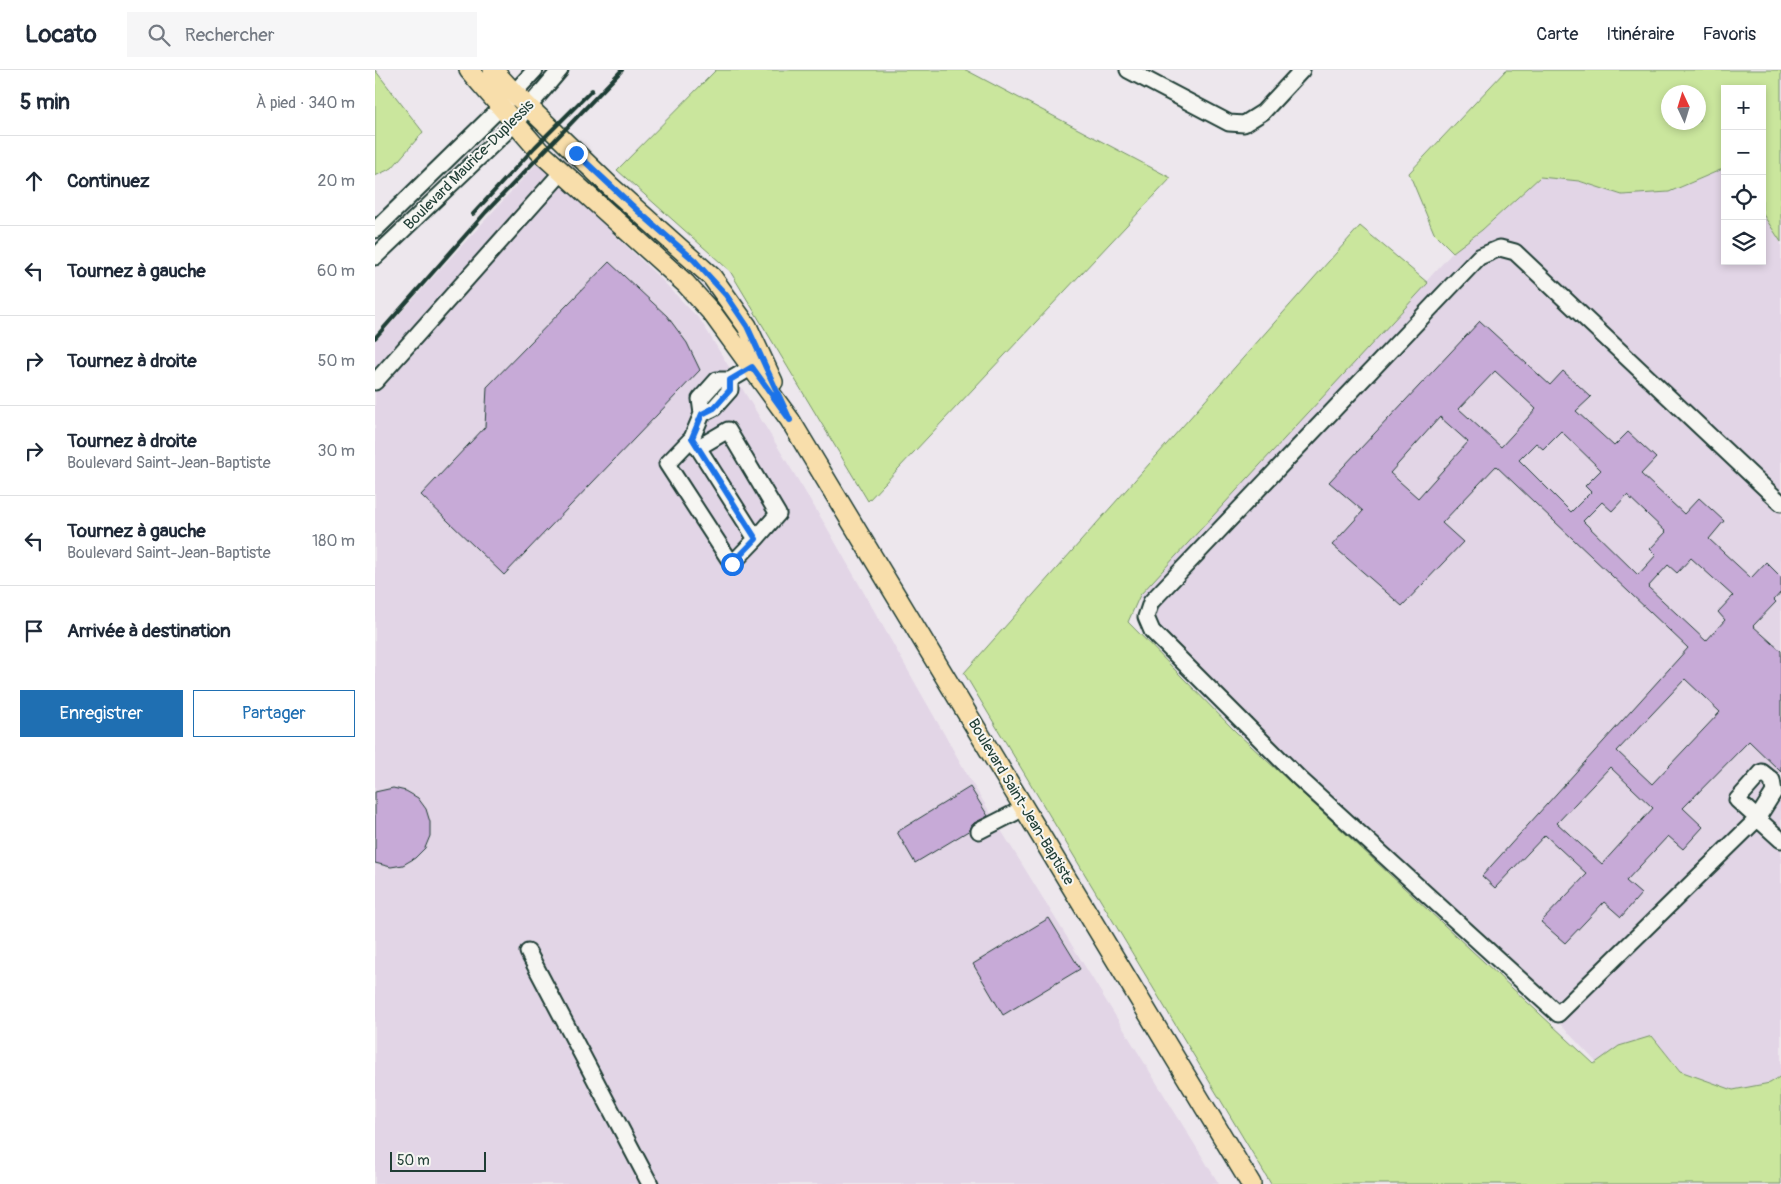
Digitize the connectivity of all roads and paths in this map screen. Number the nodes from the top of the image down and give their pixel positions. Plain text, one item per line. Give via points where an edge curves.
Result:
1 (469, 70) edge
2 (493, 70) edge
3 (535, 70) edge
4 (559, 70) edge
5 (1128, 70) edge
6 (1302, 70) edge
7 (514, 93) junction
8 (529, 107) junction
9 (500, 108) junction
10 (514, 124) junction
11 (562, 172) junction
12 (375, 230) edge
13 (375, 257) edge
14 (752, 367) junction
15 (375, 382) edge
16 (790, 420) junction
17 (695, 442) junction
18 (1781, 502) edge
19 (756, 539) junction
20 (1024, 808) junction
21 (979, 832) dead end
22 (1781, 840) edge
23 (528, 952) dead end
24 (650, 1184) edge
25 (1251, 1184) edge

1 - 9 main road, Boulevard Saint-Jean-Baptiste
2 - 7 main road, Boulevard Saint-Jean-Baptiste
3 - 7 street, Boulevard Maurice-Duplessis
4 - 8 street, Boulevard Maurice-Duplessis
5 - 6 street via 1229,124 1244,124 1263,112
7 - 8 main road, Boulevard Saint-Jean-Baptiste
7 - 9 street, Boulevard Maurice-Duplessis
8 - 10 street, Boulevard Maurice-Duplessis
8 - 16 main road, Boulevard Saint-Jean-Baptiste via 610,186 712,277 747,326
9 - 10 main road, Boulevard Saint-Jean-Baptiste
9 - 12 street, Boulevard Maurice-Duplessis
10 - 11 main road, Boulevard Saint-Jean-Baptiste
10 - 13 street, Boulevard Maurice-Duplessis
11 - 14 main road, Boulevard Saint-Jean-Baptiste via 686,284
11 - 15 street
14 - 16 main road, Boulevard Saint-Jean-Baptiste
14 - 17 street via 730,380 717,380 700,399 702,414
16 - 20 main road, Boulevard Saint-Jean-Baptiste
17 - 19 street
17 - 19 street via 728,430 778,514
17 - 19 street via 667,464 732,564
18 - 22 street via 1515,252 1500,248 1479,257 1151,602 1146,617 1151,631 1299,778 1558,1014 1757,819
20 - 21 street
20 - 25 main road, Boulevard Saint-Jean-Baptiste
23 - 24 street

